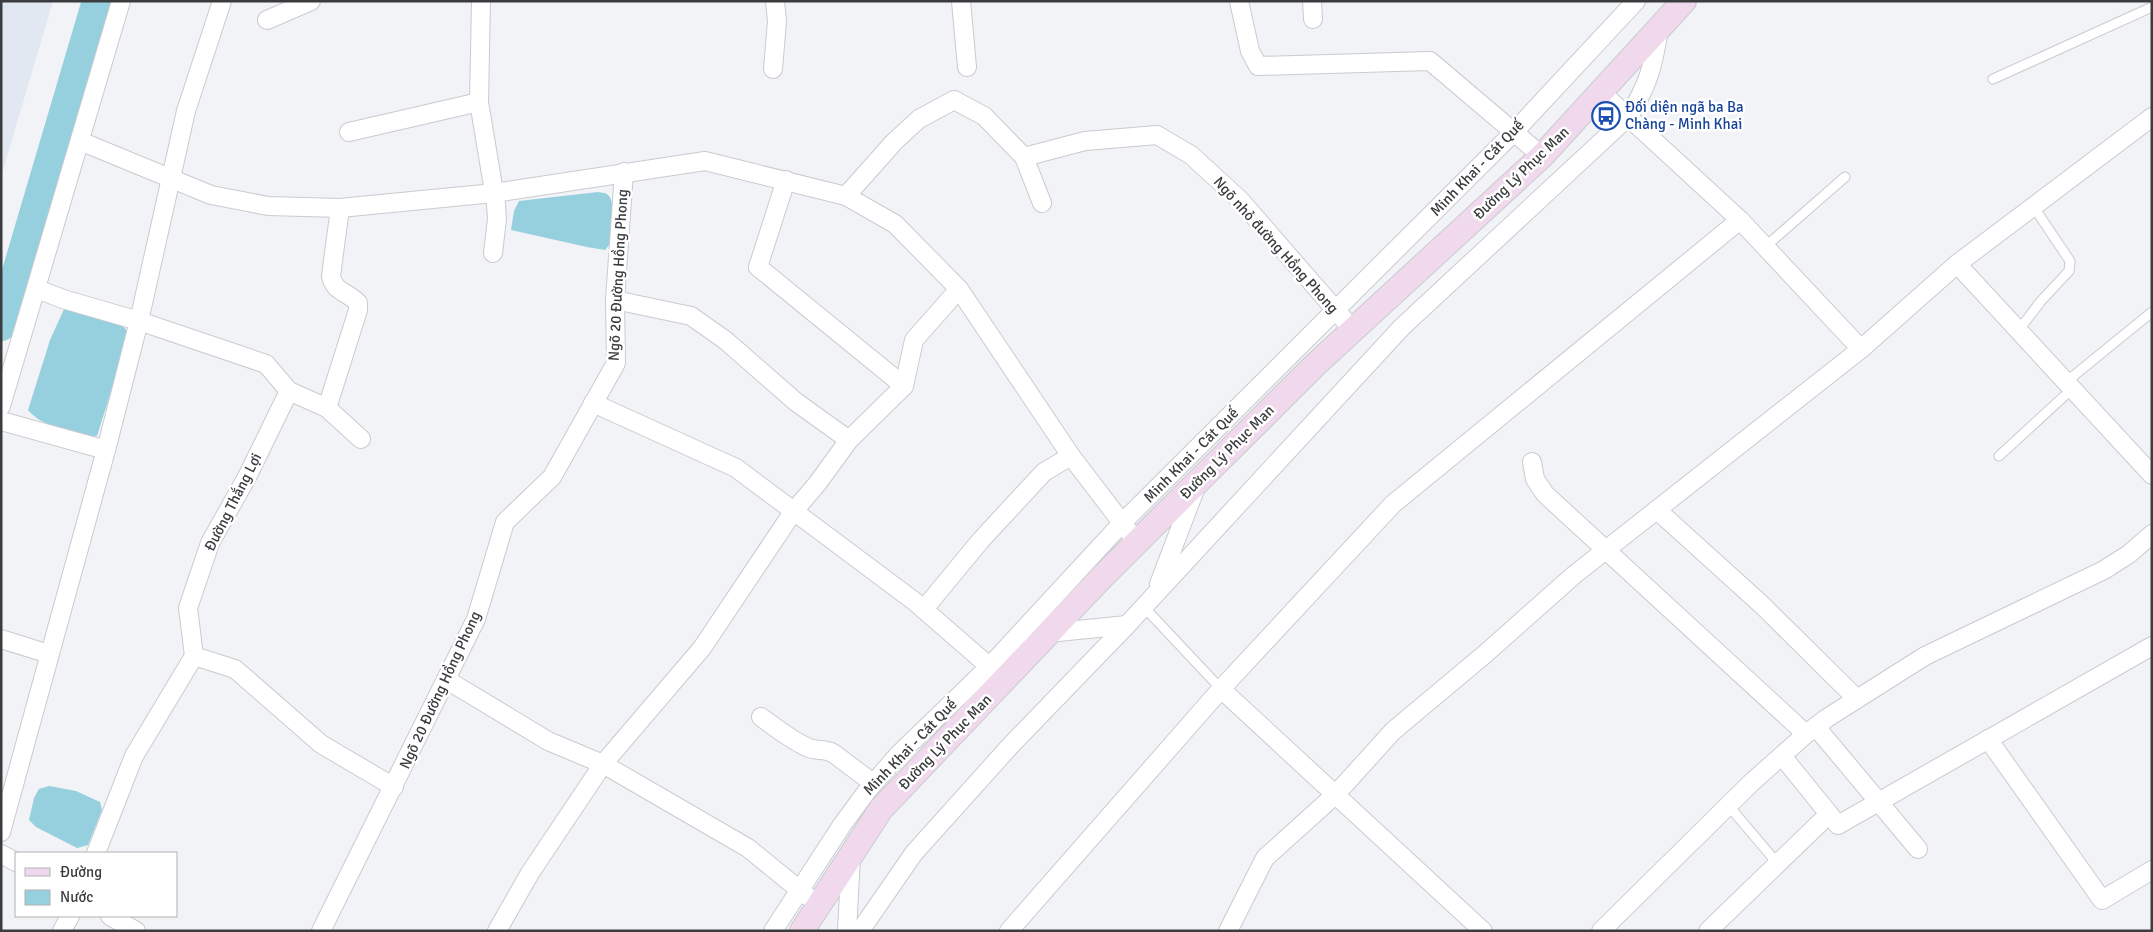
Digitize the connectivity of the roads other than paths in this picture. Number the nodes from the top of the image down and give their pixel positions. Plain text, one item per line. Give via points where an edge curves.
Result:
1 (121, 1) edge
2 (222, 1) edge
3 (311, 1) edge
4 (481, 1) edge
5 (775, 1) edge
6 (961, 1) edge
7 (1239, 1) edge
8 (1312, 1) edge
9 (1636, 1) edge
10 (1684, 1) edge
11 (2152, 7) edge
12 (1313, 19) dead end
13 (267, 20) dead end
14 (1659, 29) junction
15 (968, 67) dead end
16 (773, 69) dead end
17 (1993, 79) dead end
18 (1601, 92) junction
19 (479, 102) junction
20 (2152, 116) edge
21 (1628, 117) junction
22 (349, 132) dead end
23 (1514, 132) junction
24 (80, 142) junction
25 (1024, 156) junction
26 (1542, 156) junction
27 (624, 172) junction
28 (1844, 177) dead end
29 (171, 180) junction
30 (786, 180) junction
31 (494, 193) junction
32 (846, 196) junction
33 (1042, 203) dead end
34 (2033, 206) junction
35 (340, 208) junction
36 (1740, 220) junction
37 (1765, 247) junction
38 (493, 252) dead end
39 (1957, 264) junction
40 (37, 289) junction
41 (959, 289) junction
42 (615, 300) junction
43 (1335, 310) junction
44 (2152, 312) edge
45 (139, 320) junction
46 (1353, 330) junction
47 (2018, 331) junction
48 (1860, 349) junction
49 (904, 386) junction
50 (2069, 386) junction
51 (289, 391) junction
52 (593, 403) junction
53 (1, 406) edge
54 (327, 408) junction
55 (1, 421) edge
56 (361, 439) dead end
57 (849, 440) junction
58 (106, 450) junction
59 (1071, 456) junction
60 (1999, 456) dead end
61 (1532, 462) dead end
62 (2152, 475) edge
63 (1197, 482) junction
64 (1657, 510) junction
65 (793, 512) junction
66 (1122, 523) junction
67 (2152, 534) edge
68 (1137, 542) junction
69 (1605, 550) junction
70 (1157, 592) junction
71 (1143, 606) junction
72 (924, 609) junction
73 (1126, 625) junction
74 (1048, 633) junction
75 (1, 640) edge
76 (2152, 646) edge
77 (50, 654) junction
78 (194, 656) junction
79 (997, 673) junction
80 (447, 680) junction
81 (1221, 689) junction
82 (1857, 699) junction
83 (761, 717) dead end
84 (1811, 731) junction
85 (1988, 740) junction
86 (1782, 756) junction
87 (603, 764) junction
88 (873, 783) junction
89 (394, 787) junction
90 (1336, 794) junction
91 (1878, 802) junction
92 (1728, 805) junction
93 (1829, 814) junction
94 (1, 832) edge
95 (1918, 849) dead end
96 (96, 852) edge
97 (1, 854) edge
98 (851, 856) junction
99 (15, 861) edge
100 (1778, 864) junction
101 (2152, 870) edge
102 (799, 889) junction
103 (819, 905) junction
104 (69, 917) edge
105 (112, 917) edge
106 (62, 931) edge
107 (136, 931) edge
108 (321, 931) edge
109 (497, 931) edge
110 (773, 931) edge
111 (802, 931) edge
112 (847, 931) edge
113 (860, 931) edge
114 (1009, 931) edge
115 (1228, 931) edge
116 (1483, 931) edge
117 (1601, 931) edge
118 (1708, 931) edge

1 - 24 street
2 - 29 street via 186,111
3 - 13 street
4 - 19 street
5 - 16 street via 777,21
6 - 15 street
7 - 23 street via 1250,51 1258,66 1430,61
8 - 12 street
9 - 23 street, Minh Khai - Cát Quế
10 - 14 main road, Đường Lý Phục Man
11 - 17 lane
14 - 18 main road, Đường Lý Phục Man
14 - 21 street via 1651,72 1643,94
18 - 21 street
18 - 26 main road, Đường Lý Phục Man
19 - 22 street
19 - 31 street
20 - 34 street
21 - 36 street
21 - 70 street via 1402,327
23 - 26 street
23 - 43 street, Minh Khai - Cát Quế
24 - 29 street
24 - 40 street
25 - 32 street via 984,116 954,100 919,119
25 - 33 street
25 - 43 street, Ngõ nhỏ đường Hồng Phong via 1085,141 1157,135 1191,155 1240,200
26 - 46 main road, Đường Lý Phục Man
27 - 30 street via 705,161
27 - 31 street
27 - 42 street, Ngõ 20 Đường Hồng Phong
28 - 37 lane
29 - 35 street via 211,195 268,206
29 - 45 street
30 - 32 street
30 - 49 street via 758,267
31 - 35 street
31 - 38 street via 497,219
32 - 41 street via 895,224
34 - 39 street
34 - 47 lane via 2070,261 2070,270
35 - 54 street via 332,282 358,303 358,310
36 - 37 street
36 - 81 street via 1393,504
37 - 48 street
39 - 47 street
39 - 48 street
40 - 45 street
40 - 53 street
41 - 49 street via 914,340
41 - 59 street
42 - 52 street, Ngõ 20 Đường Hồng Phong via 616,362
42 - 57 street via 691,316 725,340 796,402
43 - 46 street, Ngõ nhỏ đường Hồng Phong
43 - 66 street, Minh Khai - Cát Quế
44 - 50 lane
45 - 51 street via 266,364
45 - 58 street
46 - 63 main road, Đường Lý Phục Man
47 - 50 street
48 - 64 street
49 - 57 street
50 - 60 lane
50 - 62 street
51 - 54 street
51 - 78 street, Đường Thắng Lợi via 210,543 188,608
52 - 65 street via 736,468
52 - 80 street, Ngõ 20 Đường Hồng Phong via 552,478 505,522 476,620
54 - 56 street
55 - 58 street
57 - 65 street
58 - 77 street
59 - 66 street
59 - 72 street via 1044,472 981,540
61 - 69 street via 1535,479 1545,494
63 - 68 main road, Đường Lý Phục Man
63 - 70 street
64 - 69 street
64 - 82 street via 1762,605
65 - 72 street
65 - 87 street via 702,648
66 - 68 street
66 - 79 street, Minh Khai - Cát Quế
67 - 82 street via 2104,570 1925,656
68 - 74 main road, Đường Lý Phục Man
69 - 84 street
69 - 90 street via 1393,731
70 - 71 street
71 - 73 street
71 - 81 lane
72 - 79 street
73 - 74 street
73 - 113 street via 1011,745 914,853
74 - 79 main road, Đường Lý Phục Man
75 - 77 street
76 - 85 street
77 - 94 street
78 - 89 street via 235,669 321,744
78 - 96 street via 134,756
79 - 88 street, Minh Khai - Cát Quế via 898,756
79 - 98 main road, Đường Lý Phục Man via 881,809
80 - 87 street via 548,741
80 - 89 street, Ngõ 20 Đường Hồng Phong
81 - 90 street
81 - 114 street
82 - 84 street
83 - 88 street via 798,743 833,754
84 - 86 street
84 - 91 street
85 - 91 street
85 - 101 street via 2102,900
86 - 92 street
86 - 93 street
87 - 102 street via 748,848
87 - 109 street via 530,873
88 - 102 street, Minh Khai - Cát Quế
89 - 108 street, Ngõ 20 Đường Hồng Phong
90 - 115 street via 1265,858
90 - 116 street
91 - 93 street via 1838,825
91 - 95 street
92 - 100 lane
92 - 117 street
93 - 100 street
97 - 99 street
98 - 103 main road, Đường Lý Phục Man
98 - 112 street
100 - 118 street
102 - 103 street
102 - 110 street, Minh Khai - Cát Quế
103 - 111 main road, Đường Lý Phục Man
104 - 106 street
105 - 107 street

